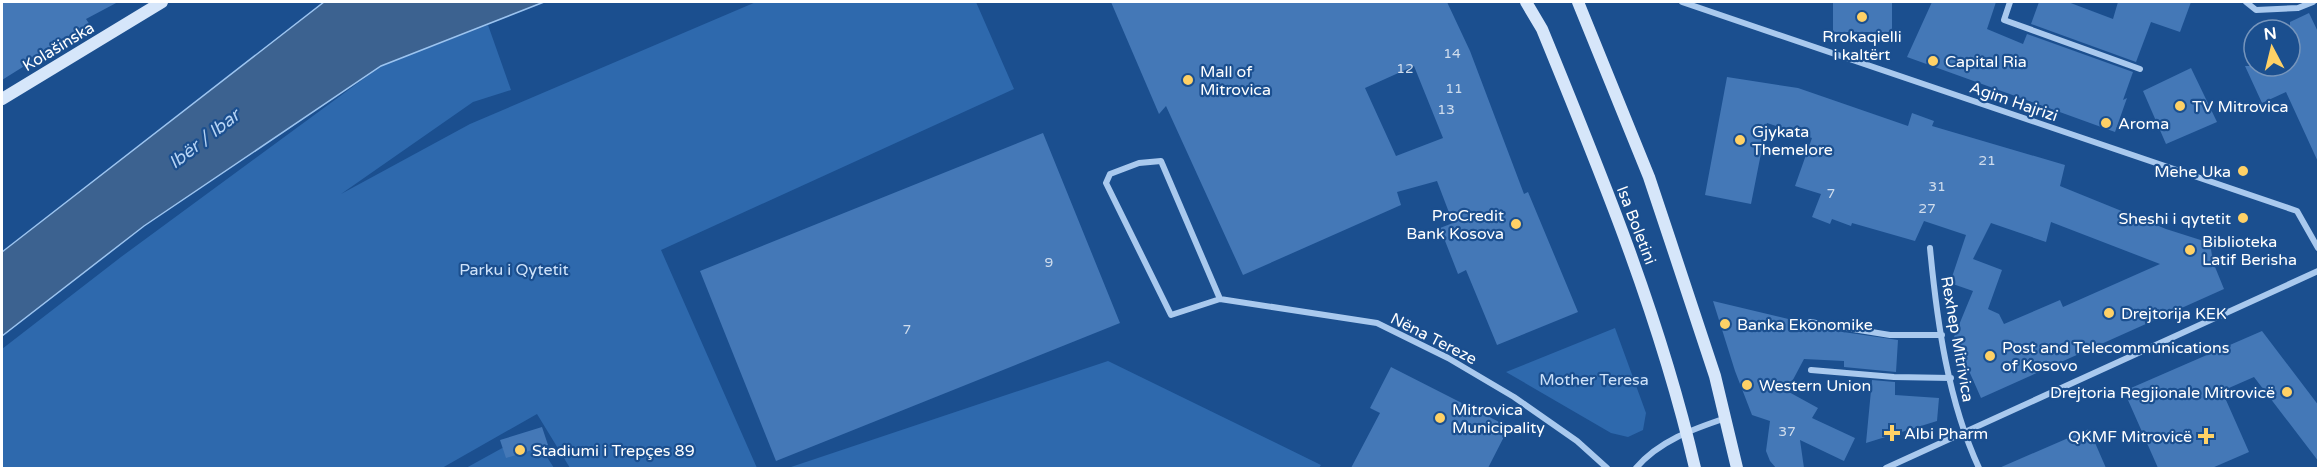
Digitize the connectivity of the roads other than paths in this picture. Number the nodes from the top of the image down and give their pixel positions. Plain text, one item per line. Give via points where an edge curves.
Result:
1 (162, 2) edge
2 (1526, 2) edge
3 (1578, 2) edge
4 (1682, 2) edge
5 (2010, 2) edge
6 (2246, 2) edge
7 (2313, 2) edge
8 (2140, 69) dead end
9 (2, 99) edge
10 (1930, 248) dead end
11 (2319, 248) edge
12 (2319, 271) edge
13 (1220, 299) junction
14 (1810, 322) dead end
15 (1942, 335) junction
16 (1811, 370) dead end
17 (1951, 378) junction
18 (1726, 418) junction
19 (1686, 431) junction
20 (1964, 435) junction
21 (1607, 468) edge
22 (1636, 468) edge
23 (1695, 468) edge
24 (1737, 468) edge
25 (1886, 468) edge
26 (1979, 468) edge

1 - 9 street, Kolašinska
2 - 19 street, Isa Boletini via 1542,28 1639,276
3 - 18 street, Isa Boletini via 1649,177
4 - 11 street, Agim Hajrizi via 2297,212
5 - 8 street via 2004,20
6 - 7 street via 2256,10 2298,8
10 - 15 street, Rexhep Mitrivica
12 - 20 street
13 - 13 street, Nëna Tereze via 1172,315 1106,183 1110,174 1139,163 1161,162
13 - 21 street, Nëna Tereze via 1377,323 1514,397 1577,441
14 - 15 street via 1890,335
15 - 17 street, Rexhep Mitrivica
16 - 17 street
17 - 20 street, Rexhep Mitrivica
18 - 19 street
18 - 24 street, Isa Boletini
19 - 22 street via 1644,458
19 - 23 street, Isa Boletini
20 - 25 street
20 - 26 street, Rexhep Mitrivica

